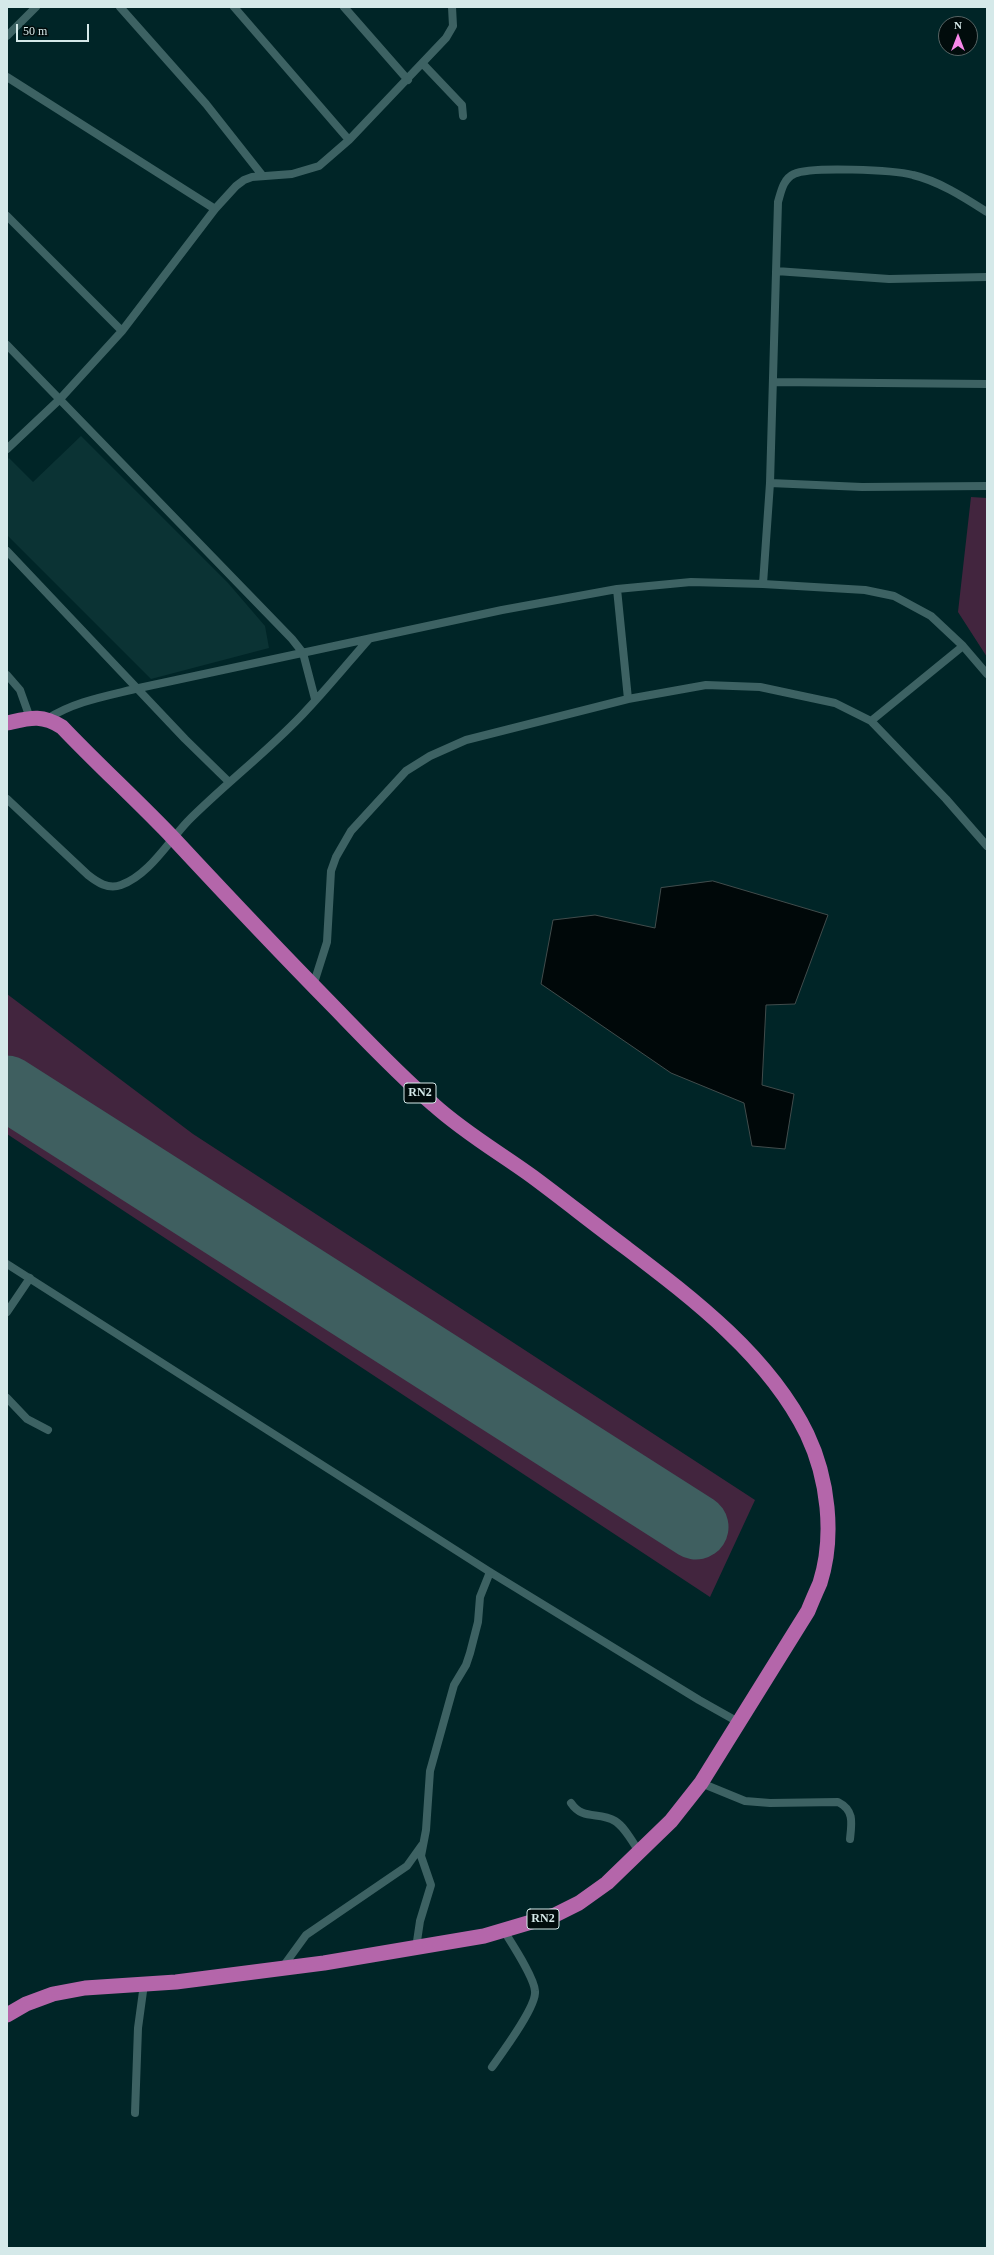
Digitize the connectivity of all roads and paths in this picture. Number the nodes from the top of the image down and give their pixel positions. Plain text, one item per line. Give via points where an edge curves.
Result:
1 (120, 7) edge
2 (234, 7) edge
3 (344, 7) edge
4 (452, 7) edge
5 (30, 9) edge
6 (7, 36) edge
7 (423, 64) junction
8 (7, 77) edge
9 (408, 80) junction
10 (463, 116) dead end
11 (349, 140) junction
12 (262, 175) junction
13 (215, 209) junction
14 (987, 212) edge
15 (7, 216) edge
16 (776, 271) junction
17 (987, 277) edge
18 (122, 331) junction
19 (7, 345) edge
20 (773, 382) junction
21 (987, 384) edge
22 (60, 399) junction
23 (7, 449) edge
24 (770, 483) junction
25 (987, 486) edge
26 (7, 551) edge
27 (763, 584) junction
28 (617, 589) junction
29 (369, 639) junction
30 (963, 646) junction
31 (303, 653) junction
32 (987, 674) edge
33 (7, 675) edge
34 (139, 688) junction
35 (315, 699) junction
36 (628, 699) junction
37 (30, 718) junction
38 (47, 719) junction
39 (871, 721) junction
40 (7, 723) edge
41 (229, 782) junction
42 (7, 799) edge
43 (172, 837) junction
44 (987, 846) edge
45 (313, 986) junction
46 (7, 1264) edge
47 (30, 1278) junction
48 (7, 1312) edge
49 (7, 1398) edge
50 (48, 1430) dead end
51 (490, 1572) junction
52 (740, 1723) junction
53 (701, 1783) junction
54 (571, 1803) dead end
55 (850, 1839) dead end
56 (423, 1844) junction
57 (640, 1853) junction
58 (504, 1931) junction
59 (416, 1948) junction
60 (282, 1968) junction
61 (144, 1984) junction
62 (7, 2015) edge
63 (492, 2067) dead end
64 (135, 2113) dead end

1 - 12 street via 206,104
2 - 11 street
3 - 9 street
4 - 7 street via 453,26
5 - 6 street
7 - 9 street
7 - 10 street via 462,105
8 - 13 street
9 - 11 street
11 - 12 street via 313,169 292,174
12 - 13 street via 244,180
13 - 18 street
14 - 16 street via 928,180 913,175 860,169 805,171 794,174 787,179 778,202
15 - 18 street
16 - 17 street via 889,279
16 - 20 street
18 - 22 street
19 - 22 street
20 - 21 street
20 - 24 street
22 - 23 street
22 - 31 street via 283,629
24 - 25 street via 862,487
24 - 27 street
26 - 34 street
27 - 28 street via 670,582
27 - 30 street via 865,590 894,596 931,616
28 - 29 street via 502,610
28 - 36 street
29 - 31 street
29 - 35 street
30 - 32 street
30 - 39 street
31 - 34 street
31 - 35 street
33 - 37 street via 20,690
34 - 38 street via 81,702
34 - 41 street via 185,739
35 - 41 street via 304,713
36 - 39 street via 706,685 760,687 835,703
36 - 45 street via 466,740 430,756 406,771 351,831 336,857 331,871 326,942
37 - 38 highway, RN2
37 - 40 highway, RN2
38 - 43 highway, RN2 via 62,727
39 - 44 street
41 - 43 street
42 - 43 street via 88,875 98,883 108,886 122,885 145,869
43 - 45 highway, RN2
45 - 52 highway, RN2 via 387,1062 465,1131 532,1176 675,1285 720,1323 764,1371 806,1432 824,1481 826,1541 820,1582 808,1611
46 - 47 street
47 - 48 street
47 - 51 street
49 - 50 street via 27,1419
51 - 52 street
51 - 56 street via 480,1597 478,1622 470,1653 454,1685 430,1771
52 - 53 highway, RN2
53 - 55 street via 745,1801 838,1802 851,1813
53 - 57 highway, RN2 via 671,1821
54 - 57 street via 582,1813 617,1822
56 - 59 street via 422,1856 431,1885 420,1922
56 - 60 street via 407,1866 306,1935
57 - 58 highway, RN2 via 607,1883 579,1903 555,1915
58 - 59 highway, RN2
58 - 63 street via 530,1979 535,1990 535,1998 522,2023
59 - 60 highway, RN2
60 - 61 highway, RN2
61 - 62 highway, RN2 via 85,1988 53,1994 26,2004
61 - 64 street via 138,2028

